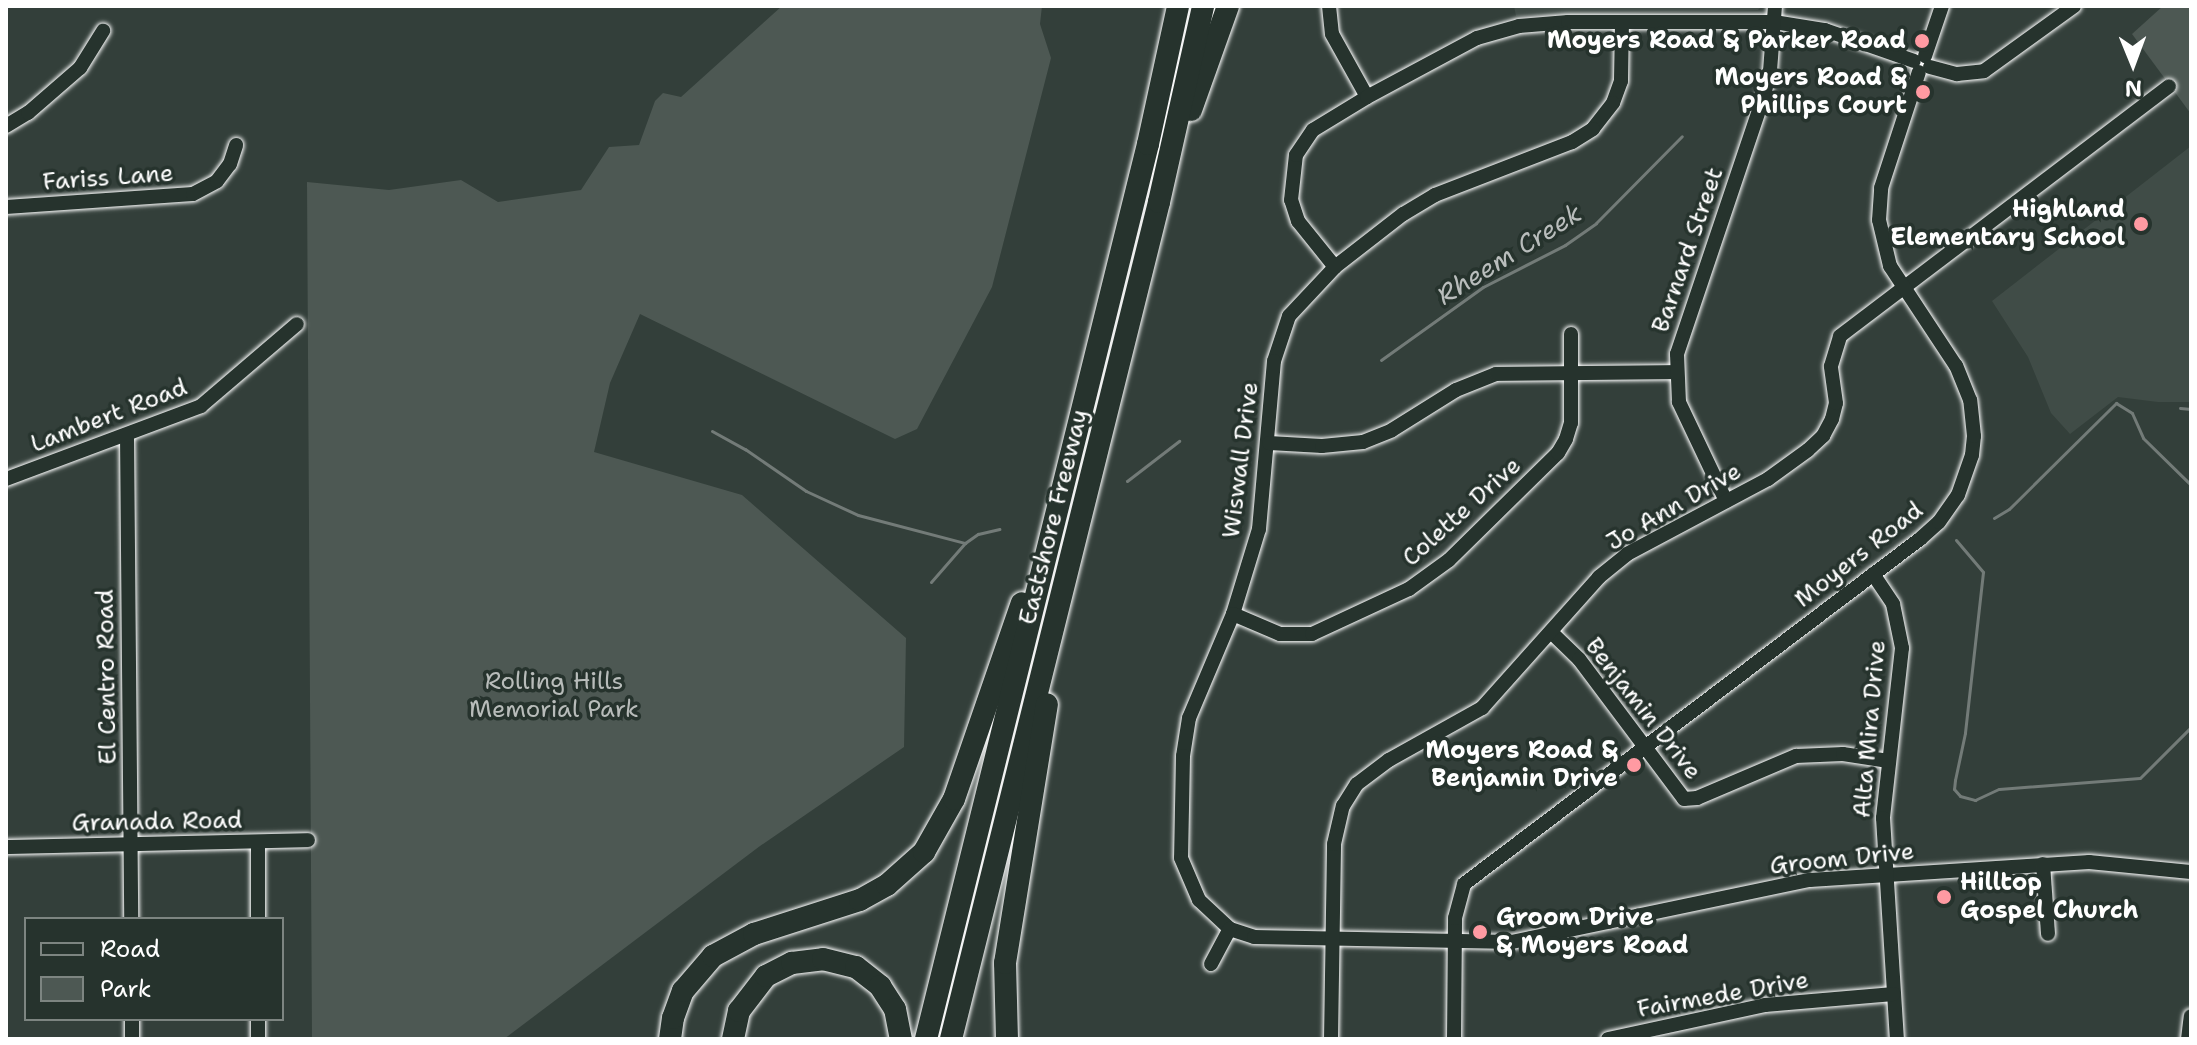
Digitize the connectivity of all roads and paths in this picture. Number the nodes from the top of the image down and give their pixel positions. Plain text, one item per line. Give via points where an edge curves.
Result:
1 (1162, 6) edge
2 (1178, 6) edge
3 (1203, 6) edge
4 (1228, 6) edge
5 (1329, 6) edge
6 (1775, 6) edge
7 (1942, 6) edge
8 (2074, 6) edge
9 (1622, 22) junction
10 (1774, 22) junction
11 (103, 31) dead end
12 (1922, 64) junction
13 (2169, 86) dead end
14 (1367, 97) junction
15 (6, 126) edge
16 (1148, 144) junction
17 (236, 145) dead end
18 (1159, 202) junction
19 (6, 207) edge
20 (1335, 267) junction
21 (1902, 288) junction
22 (297, 324) dead end
23 (1571, 334) dead end
24 (1571, 372) junction
25 (1676, 372) junction
26 (127, 435) junction
27 (1269, 443) junction
28 (6, 479) edge
29 (1726, 501) junction
30 (1056, 516) junction
31 (1873, 574) junction
32 (1058, 606) junction
33 (1233, 614) junction
34 (1551, 632) junction
35 (1645, 745) junction
36 (1888, 761) junction
37 (308, 840) dead end
38 (258, 842) junction
39 (131, 844) junction
40 (6, 847) edge
41 (2043, 864) junction
42 (2191, 872) edge
43 (1887, 875) junction
44 (131, 917) edge
45 (258, 917) edge
46 (1230, 929) junction
47 (2048, 934) dead end
48 (1333, 940) junction
49 (1008, 942) junction
50 (1454, 942) junction
51 (972, 955) junction
52 (1211, 964) dead end
53 (697, 975) junction
54 (1894, 994) junction
55 (2191, 1016) edge
56 (670, 1039) edge
57 (679, 1039) edge
58 (733, 1039) edge
59 (901, 1039) edge
60 (926, 1039) edge
61 (951, 1039) edge
62 (957, 1039) edge
63 (995, 1039) edge
64 (1007, 1039) edge
65 (1331, 1039) edge
66 (1454, 1039) edge
67 (1608, 1039) edge
68 (1897, 1039) edge
69 (2188, 1039) edge

1 - 16 highway
2 - 16 highway, Eastshore Freeway
3 - 18 highway, Eastshore Freeway
4 - 18 highway
5 - 14 street via 1332,34
6 - 10 street, Barnard Street
7 - 12 street, Moyers Road
8 - 12 street via 1984,71 1957,74
9 - 10 street
9 - 14 street via 1568,22 1477,38
9 - 20 street, Wiswall Drive via 1621,81 1613,103 1593,129 1435,195
10 - 12 street via 1825,30
10 - 25 street, Barnard Street via 1763,99 1680,336
11 - 15 street via 80,68
12 - 21 street, Moyers Road via 1879,204 1884,251
13 - 21 street, Jo Ann Drive
14 - 20 street via 1313,130 1296,155 1290,178 1298,221
16 - 30 highway, Eastshore Freeway
17 - 19 street, Fariss Lane via 217,181 193,194
18 - 32 highway, Eastshore Freeway
20 - 27 street, Wiswall Drive via 1289,316 1280,340
21 - 29 street, Jo Ann Drive via 1840,336 1831,366 1836,403 1823,436 1768,479
21 - 31 street, Moyers Road via 1956,366 1970,400 1974,436 1963,484 1948,511
22 - 26 street, Lambert Road via 201,406
23 - 24 street, Colette Drive
24 - 25 street
24 - 27 street via 1496,374 1477,380 1363,442
24 - 33 street, Colette Drive via 1571,423 1558,453 1426,578 1312,634 1280,634
25 - 29 street, Barnard Street via 1679,402
26 - 28 street, Lambert Road
26 - 39 street, El Centro Road
27 - 33 street, Wiswall Drive via 1259,529
29 - 34 street, Jo Ann Drive via 1627,554 1599,577
30 - 53 highway via 954,799 924,852 874,893 739,940 713,956
30 - 60 highway, Eastshore Freeway
31 - 35 street, Moyers Road
31 - 36 street, Alta Mira Drive via 1893,604 1902,648
32 - 49 highway via 1047,708
32 - 51 highway, Eastshore Freeway
33 - 46 street, Wiswall Drive via 1189,718 1180,806 1181,858 1188,880 1199,900
34 - 35 street, Benjamin Drive via 1579,659
34 - 48 street, Jo Ann Drive via 1482,708 1357,784 1336,825
35 - 36 street, Benjamin Drive via 1684,799 1796,756 1843,754
35 - 50 street, Moyers Road via 1464,884
36 - 43 street, Alta Mira Drive via 1883,818
37 - 38 street, Granada Road
38 - 39 street, Granada Road
38 - 45 street
39 - 40 street, Granada Road
39 - 44 street, El Centro Road
41 - 42 street, Groom Drive via 2089,862
41 - 43 street, Groom Drive
41 - 47 street
43 - 50 street, Groom Drive via 1810,880 1534,940
43 - 54 street, Alta Mira Drive
46 - 48 street via 1254,937
46 - 52 street
48 - 50 street
48 - 65 street, Jo Ann Drive
49 - 63 highway via 996,997
49 - 64 highway via 1003,998
50 - 66 street, Moyers Road
51 - 61 highway, Eastshore Freeway
51 - 62 highway
53 - 56 highway via 677,1005
53 - 57 highway via 682,1007
54 - 67 street, Fairmede Drive via 1765,1005
54 - 68 street, Alta Mira Drive
55 - 69 street
58 - 59 highway via 739,1011 766,976 792,963 823,959 856,967 880,986 895,1009

